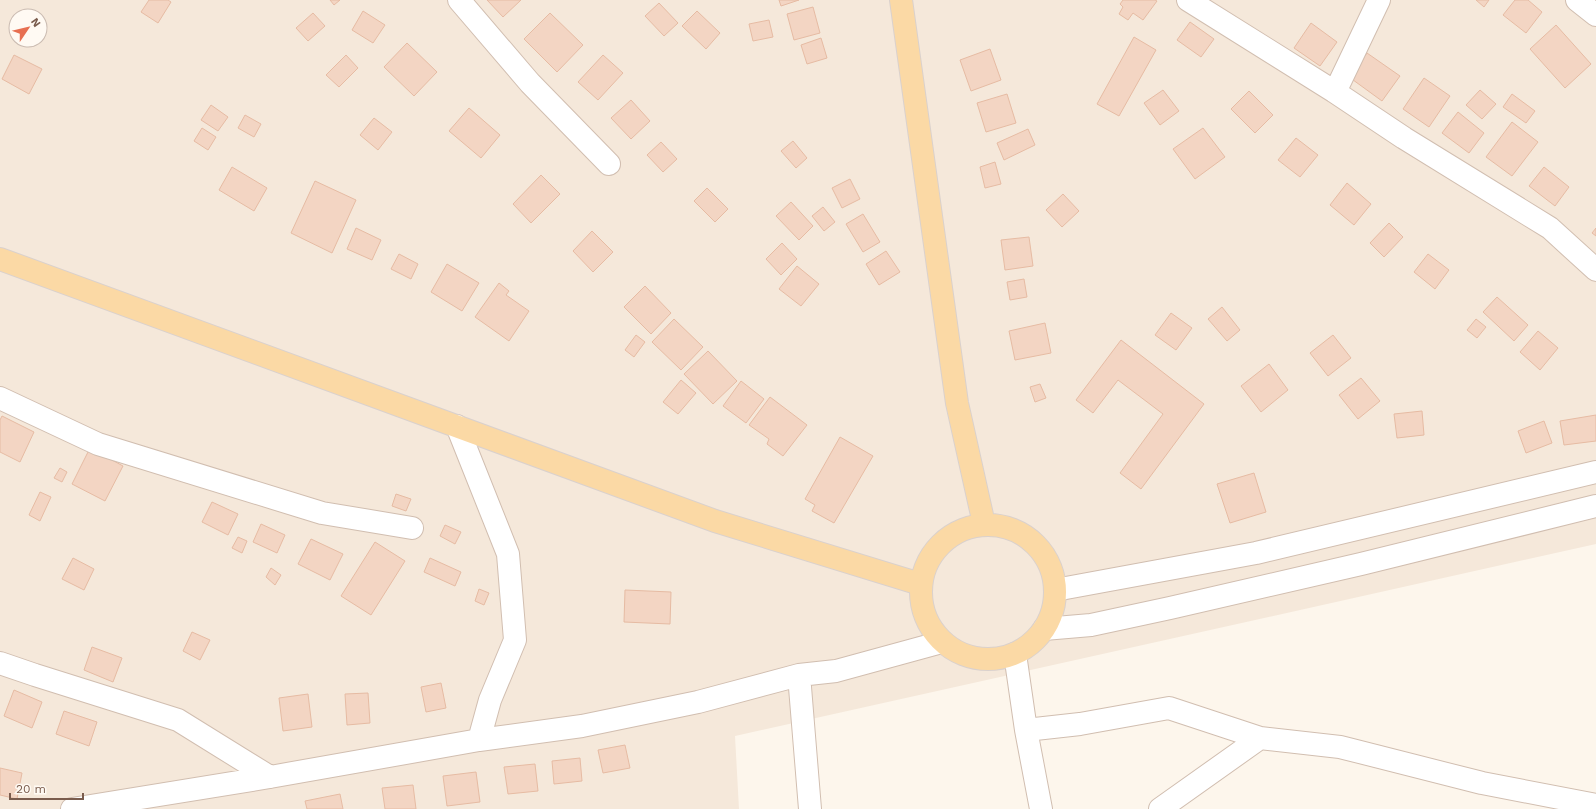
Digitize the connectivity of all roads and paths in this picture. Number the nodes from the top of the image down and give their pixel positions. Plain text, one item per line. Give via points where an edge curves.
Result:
1 (459, 0) edge
2 (901, 0) edge
3 (1188, 0) edge
4 (1379, 0) edge
5 (1577, 0) edge
6 (1596, 15) edge
7 (1335, 92) junction
8 (609, 164) dead end
9 (0, 259) edge
10 (1596, 270) edge
11 (0, 398) edge
12 (457, 426) junction
13 (1596, 472) edge
14 (1596, 506) edge
15 (984, 524) junction
16 (412, 528) dead end
17 (920, 584) junction
18 (1055, 590) junction
19 (1044, 629) junction
20 (942, 642) junction
21 (1015, 654) junction
22 (0, 663) edge
23 (799, 675) junction
24 (1026, 730) junction
25 (1260, 738) junction
26 (478, 740) junction
27 (270, 777) junction
28 (1596, 805) edge
29 (72, 809) edge
30 (810, 809) edge
31 (1041, 809) edge
32 (1160, 809) edge

1 - 8 street via 530,84
2 - 15 main road via 957,403
3 - 7 street
4 - 7 street
5 - 6 street
7 - 10 street via 1550,228
9 - 12 main road
11 - 16 street via 98,444 322,513
12 - 17 main road via 714,520
12 - 26 street via 508,554 515,640 490,700
13 - 18 street via 1256,553
14 - 19 street via 1177,606 1091,625
15 - 17 main road via 960,530 941,543 927,562
15 - 18 main road via 1004,527 1018,533 1040,550 1051,569
17 - 20 main road via 921,605 929,625
18 - 19 main road via 1052,611
19 - 21 main road via 1032,644
20 - 21 main road via 958,653 977,659 997,659
20 - 23 street via 836,671
21 - 24 street
22 - 27 street via 178,720
23 - 26 street via 690,704 582,726
23 - 30 street
24 - 25 street via 1080,724 1169,708
24 - 31 street
25 - 28 street via 1340,747 1482,783
25 - 32 street
26 - 27 street
27 - 29 street

